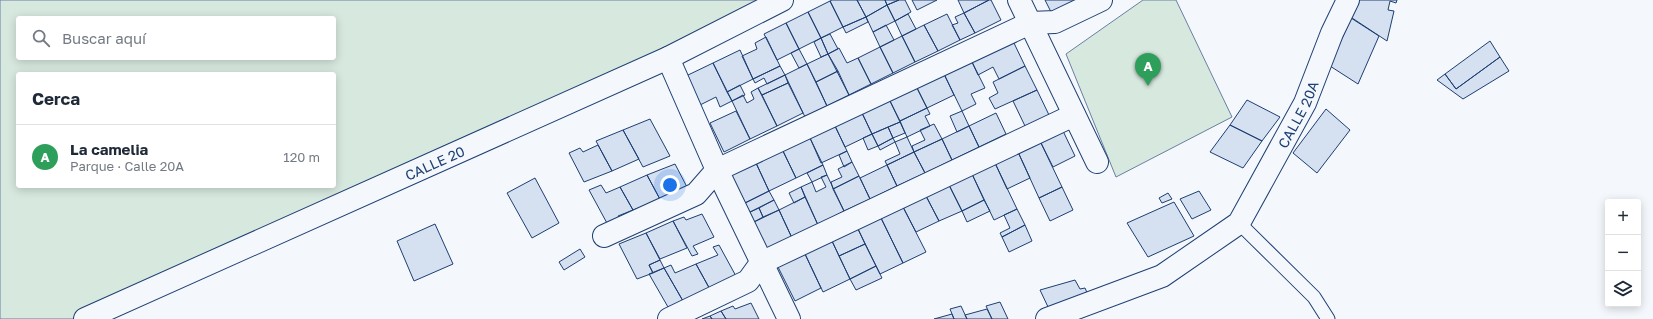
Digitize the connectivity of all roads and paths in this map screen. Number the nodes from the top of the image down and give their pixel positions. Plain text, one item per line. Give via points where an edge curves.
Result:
1 (782, 0) edge
2 (1019, 0) edge
3 (1101, 0) edge
4 (1348, 0) edge
5 (1030, 23) junction
6 (668, 58) junction
7 (1074, 116) junction
8 (1097, 162) dead end
9 (717, 170) junction
10 (1239, 223) junction
11 (604, 236) dead end
12 (761, 262) junction
13 (85, 319) edge
14 (669, 319) edge
15 (789, 319) edge
16 (1047, 319) edge
17 (1328, 319) edge

1 - 6 street, CALLE 20
2 - 5 street
3 - 5 street via 1054,22
4 - 10 street, CALLE 20A via 1332,33 1305,103
5 - 7 street
5 - 9 street
6 - 9 street
6 - 13 street, CALLE 20
7 - 8 street
7 - 12 street
9 - 11 street via 696,194
9 - 12 street
10 - 16 street via 1162,276
10 - 17 lane via 1314,297
12 - 14 street via 748,281
12 - 15 street

